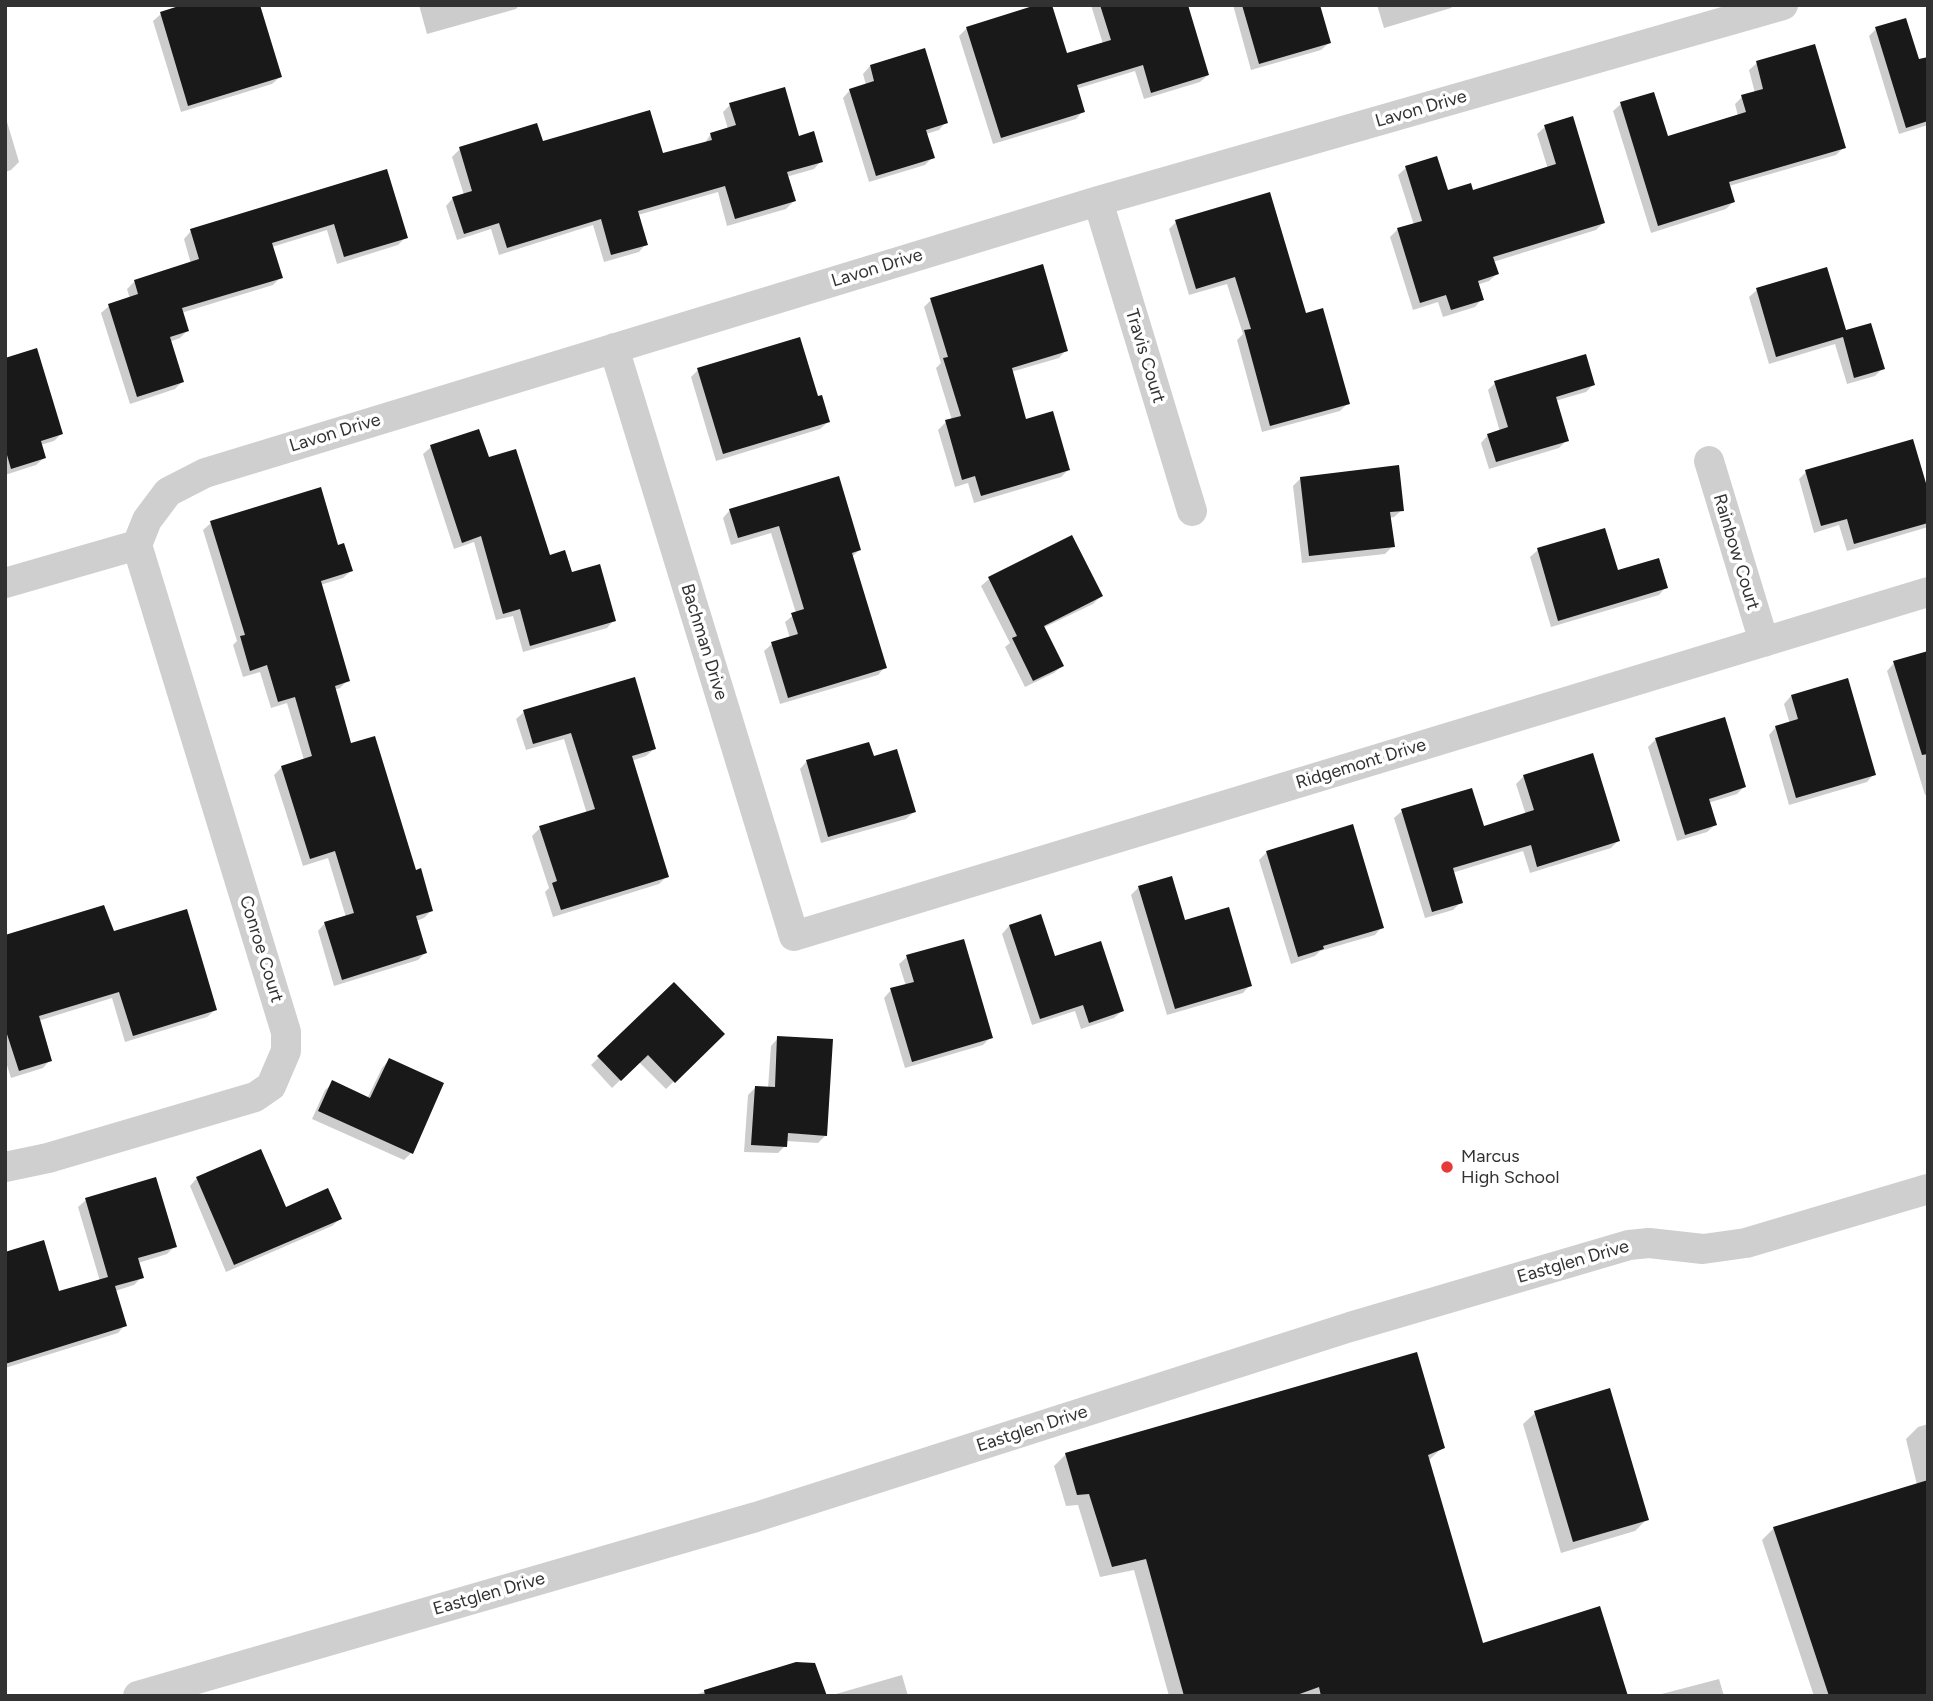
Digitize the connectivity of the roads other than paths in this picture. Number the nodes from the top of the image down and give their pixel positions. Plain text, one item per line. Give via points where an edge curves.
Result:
1 (1783, 5) edge
2 (1098, 201) junction
3 (614, 348) junction
4 (1709, 461) dead end
5 (1192, 511) dead end
6 (137, 545) junction
7 (5, 583) edge
8 (1928, 592) edge
9 (1764, 642) junction
10 (794, 936) joint
11 (5, 1167) edge
12 (1928, 1189) edge
13 (138, 1696) edge

1 - 2 street, Lavon Drive
2 - 3 street, Lavon Drive
2 - 5 street, Travis Court
3 - 6 street, Lavon Drive via 205,473 168,492
3 - 10 street, Bachman Drive
4 - 9 street, Rainbow Court
6 - 7 street
6 - 11 street, Conroe Court via 286,1032 286,1051 271,1086 255,1097
8 - 9 street, Ridgemont Drive
9 - 10 street, Ridgemont Drive
12 - 13 street, Eastglen Drive via 1746,1243 1703,1249 1629,1245 1337,1331 756,1517

